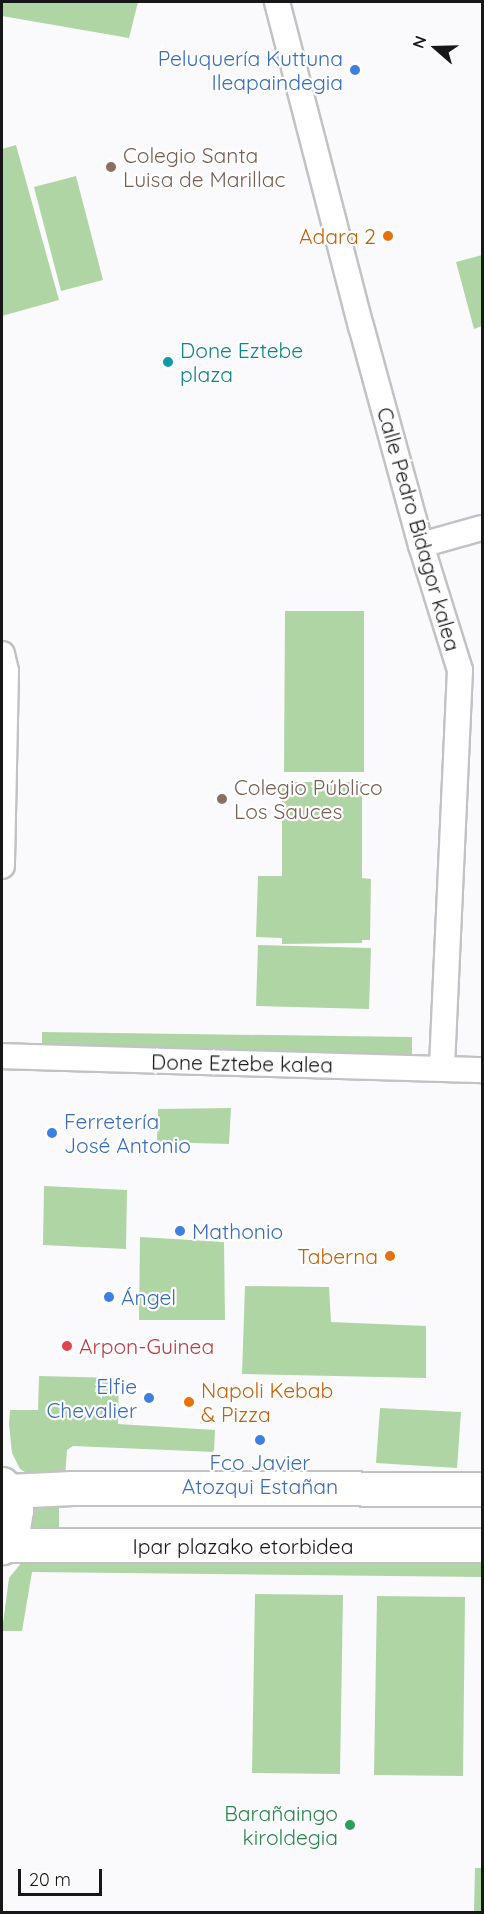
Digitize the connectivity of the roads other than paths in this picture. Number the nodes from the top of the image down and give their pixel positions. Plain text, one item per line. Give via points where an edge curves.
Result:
1 (277, 2) edge
2 (483, 528) edge
3 (421, 545) junction
4 (2, 654) edge
5 (2, 866) edge
6 (2, 1056) edge
7 (442, 1068) junction
8 (483, 1070) edge
9 (4, 1483) edge
10 (483, 1489) edge
11 (483, 1545) edge
12 (2, 1551) edge

1 - 3 street, Calle Pedro Bidagor kalea
2 - 3 street
3 - 7 street, Calle Pedro Bidagor kalea via 460,670 461,687
4 - 5 street via 6,671
6 - 7 street, Done Eztebe kalea
7 - 8 street, Done Eztebe kalea
9 - 10 street via 62,1488
9 - 12 street via 16,1510 16,1523
11 - 12 street, Ipar plazako etorbidea

